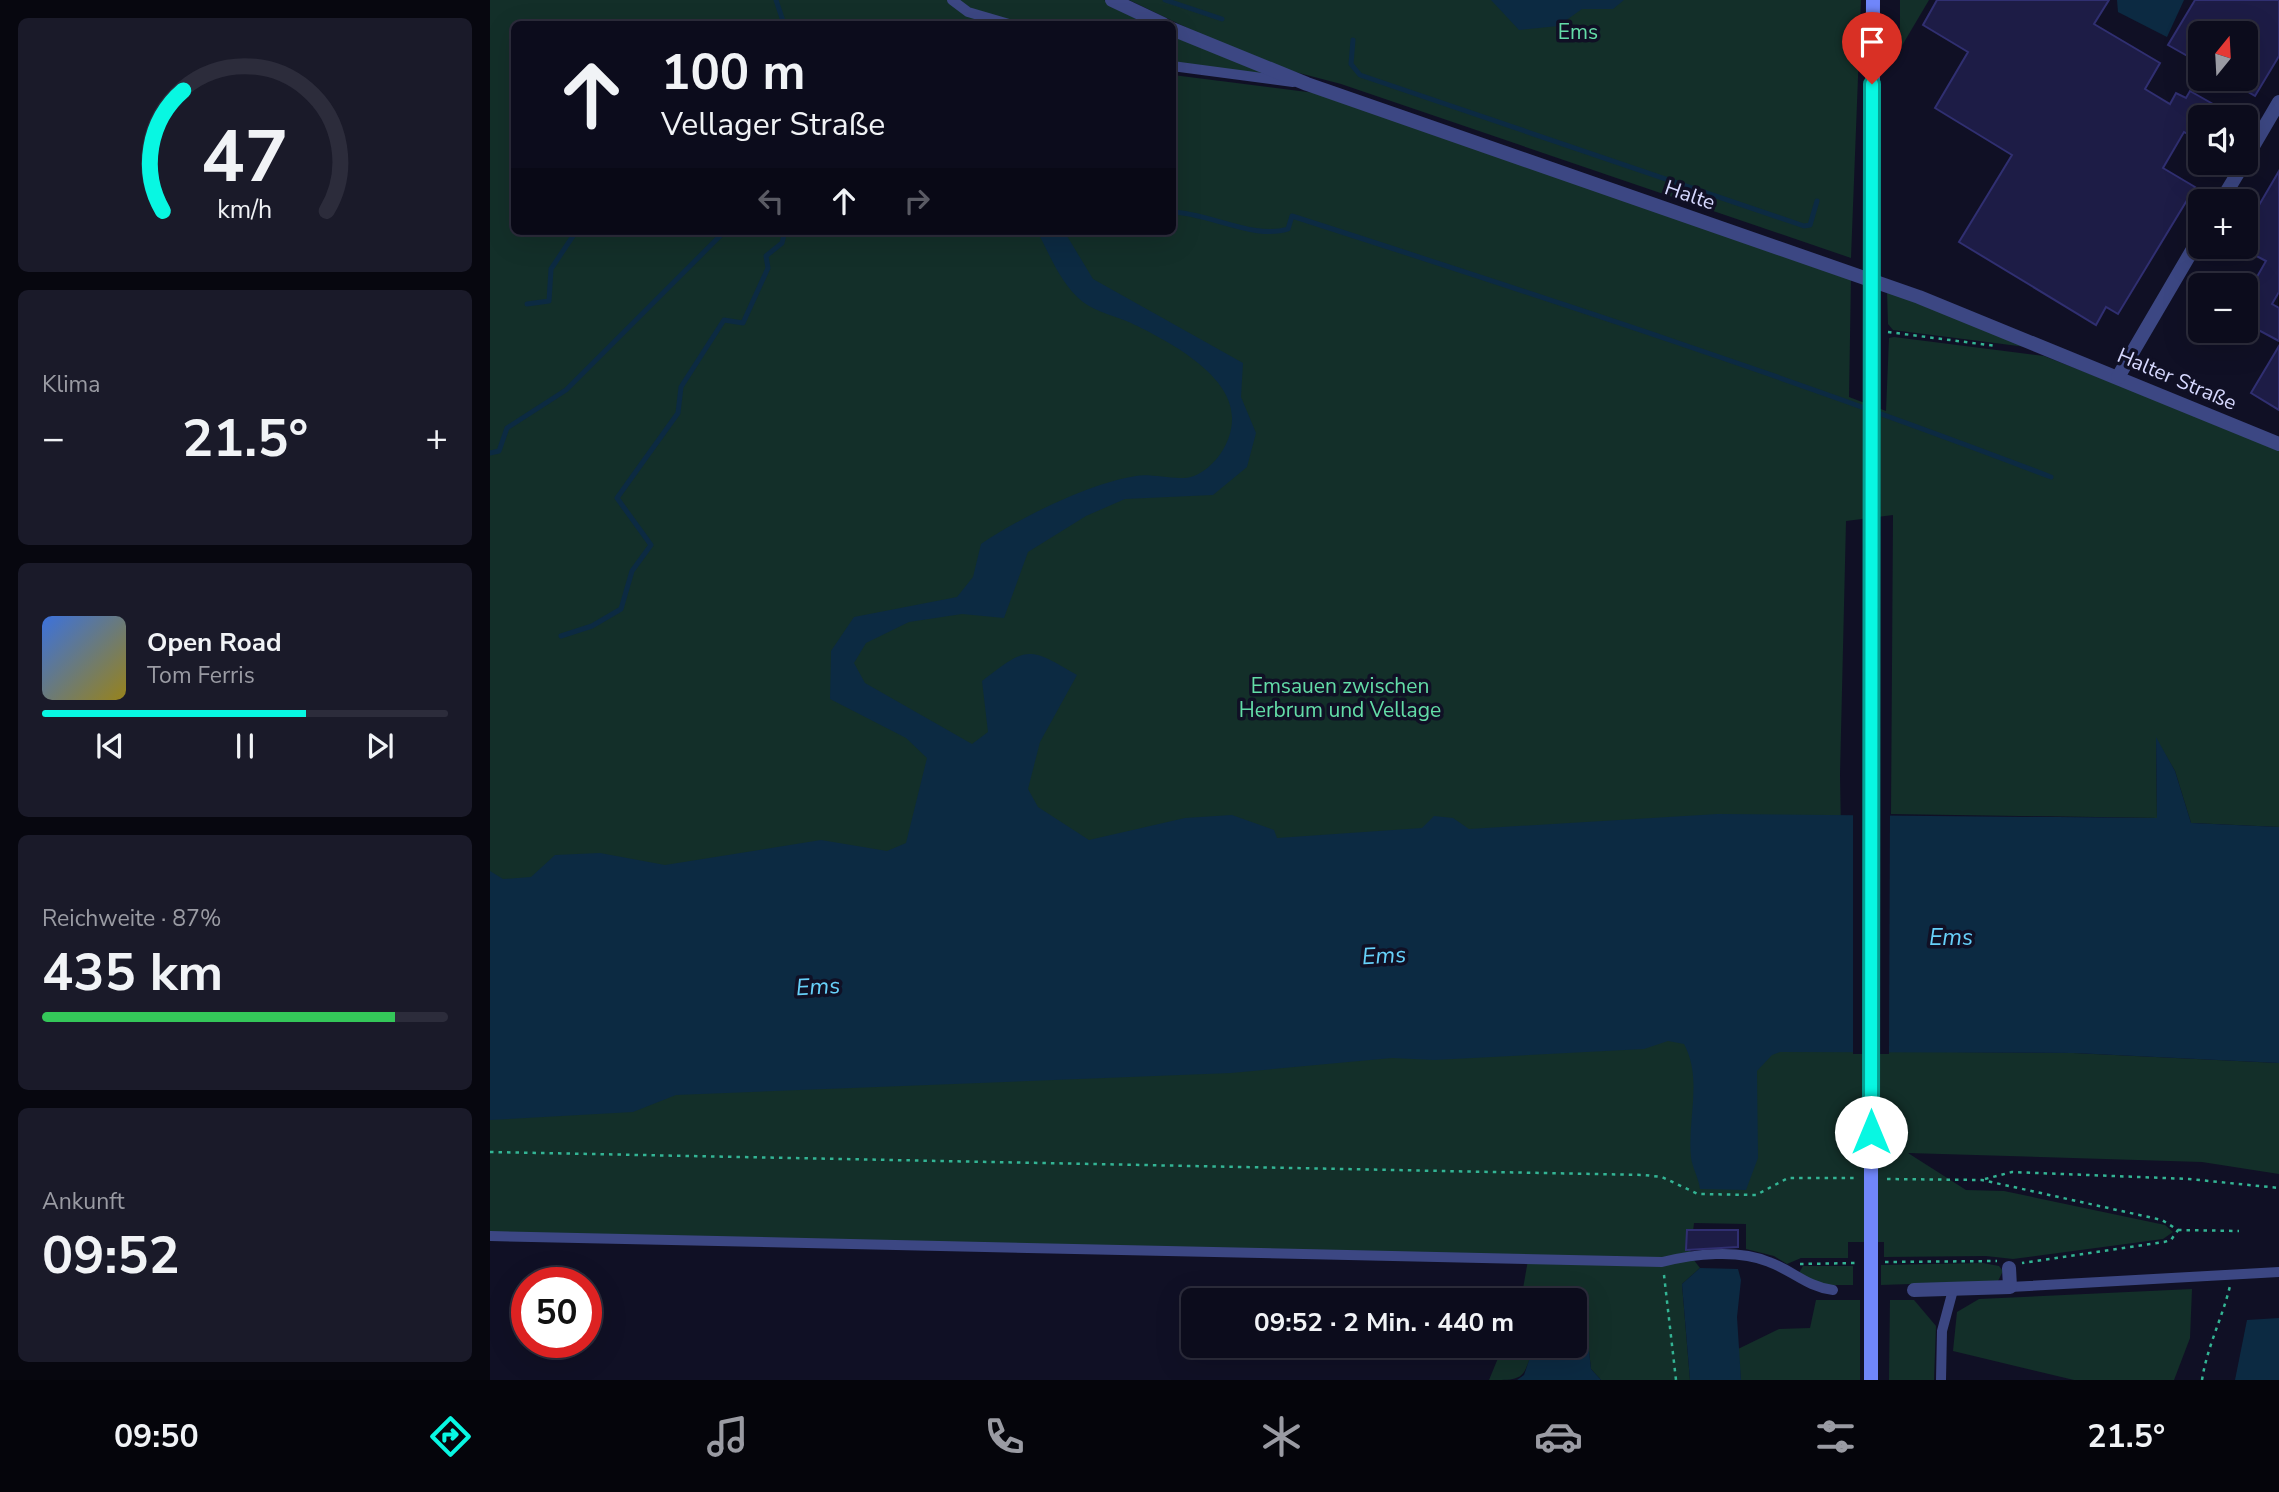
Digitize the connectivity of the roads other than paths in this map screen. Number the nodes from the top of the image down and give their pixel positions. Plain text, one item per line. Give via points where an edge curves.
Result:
1 (952, 0) edge
2 (1112, 0) edge
3 (1873, 0) edge
4 (999, 21) edge
5 (1157, 21) edge
6 (1176, 31) edge
7 (1176, 67) edge
8 (1307, 84) junction
9 (2279, 102) edge
10 (2258, 137) edge
11 (2188, 257) edge
12 (2058, 351) joint
13 (2118, 377) junction
14 (2279, 444) edge
15 (490, 1236) edge
16 (2009, 1268) road end
17 (2279, 1272) edge
18 (2011, 1287) junction
19 (1833, 1290) dead end
20 (1914, 1290) dead end
21 (1953, 1290) junction
22 (1871, 1380) edge
23 (1941, 1380) edge

1 - 4 lane via 968,12
2 - 5 street
3 - 22 main road, bridge via 1871,897 1876,1261
6 - 8 street, Halte
7 - 8 lane
8 - 12 street, Halte via 1888,285
9 - 10 street
11 - 13 street
12 - 13 street, Halter Straße
13 - 14 street, Halter Straße
15 - 19 lane via 1662,1262 1690,1255 1750,1257 1770,1262 1817,1288
16 - 18 street
17 - 18 lane
18 - 21 street
20 - 21 street
21 - 23 lane via 1942,1331

